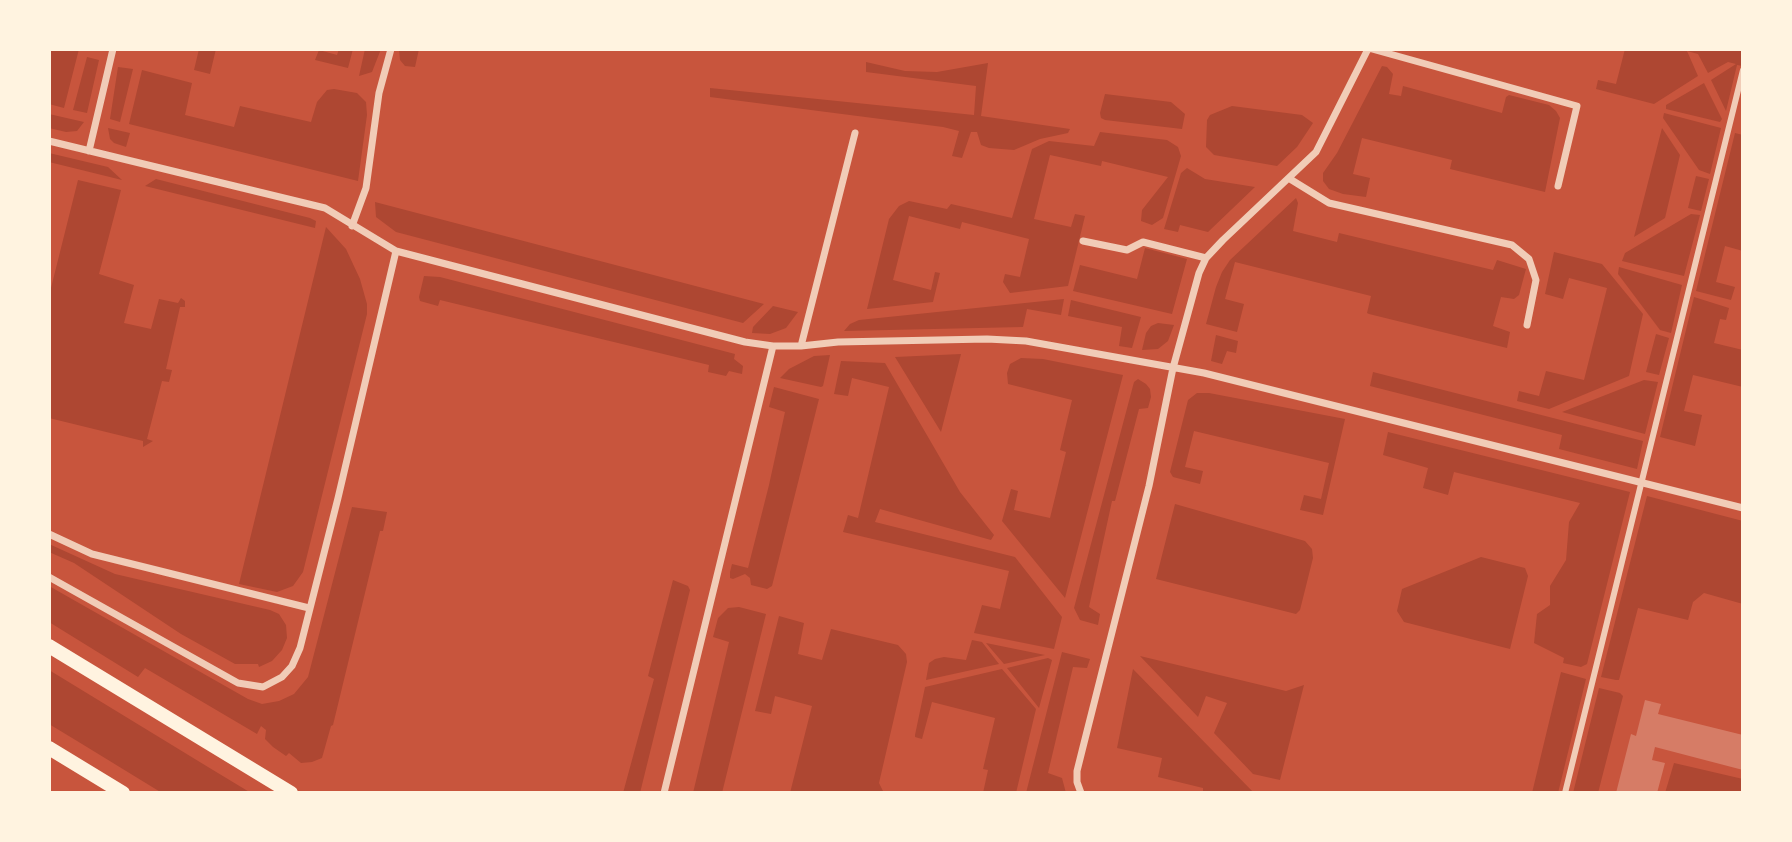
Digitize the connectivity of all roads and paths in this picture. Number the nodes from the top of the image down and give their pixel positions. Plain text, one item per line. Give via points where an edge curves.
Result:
1 (113, 49) edge
2 (391, 49) edge
3 (1370, 49) edge
4 (1743, 70) edge
5 (855, 133) dead end
6 (49, 141) edge
7 (89, 151) junction
8 (1290, 179) junction
9 (1558, 186) dead end
10 (352, 226) junction
11 (1083, 241) dead end
12 (396, 251) junction
13 (1206, 258) junction
14 (1527, 325) dead end
15 (772, 346) junction
16 (801, 346) junction
17 (1173, 368) junction
18 (1641, 482) junction
19 (1743, 508) edge
20 (49, 534) edge
21 (49, 577) edge
22 (309, 608) junction
23 (49, 646) edge
24 (49, 748) edge
25 (123, 793) edge
26 (291, 793) edge
27 (664, 793) edge
28 (1081, 793) edge
29 (1565, 793) edge

1 - 7 street
2 - 10 street via 379,93 366,188
3 - 8 street via 1316,152
3 - 9 street via 1577,106
4 - 18 street
5 - 16 street
6 - 7 street
7 - 10 street via 325,208
8 - 13 street
8 - 14 street via 1329,203 1512,245 1529,259 1536,280
10 - 12 street
11 - 13 street via 1126,250 1143,242
12 - 15 street
12 - 22 street
13 - 17 street
15 - 16 street
15 - 27 street
16 - 17 street via 1026,341
17 - 18 street
17 - 28 street via 1149,486 1077,771
18 - 19 street
18 - 29 street
20 - 22 street via 92,554
21 - 22 street via 238,682 263,687 292,666
23 - 26 main road
24 - 25 main road

